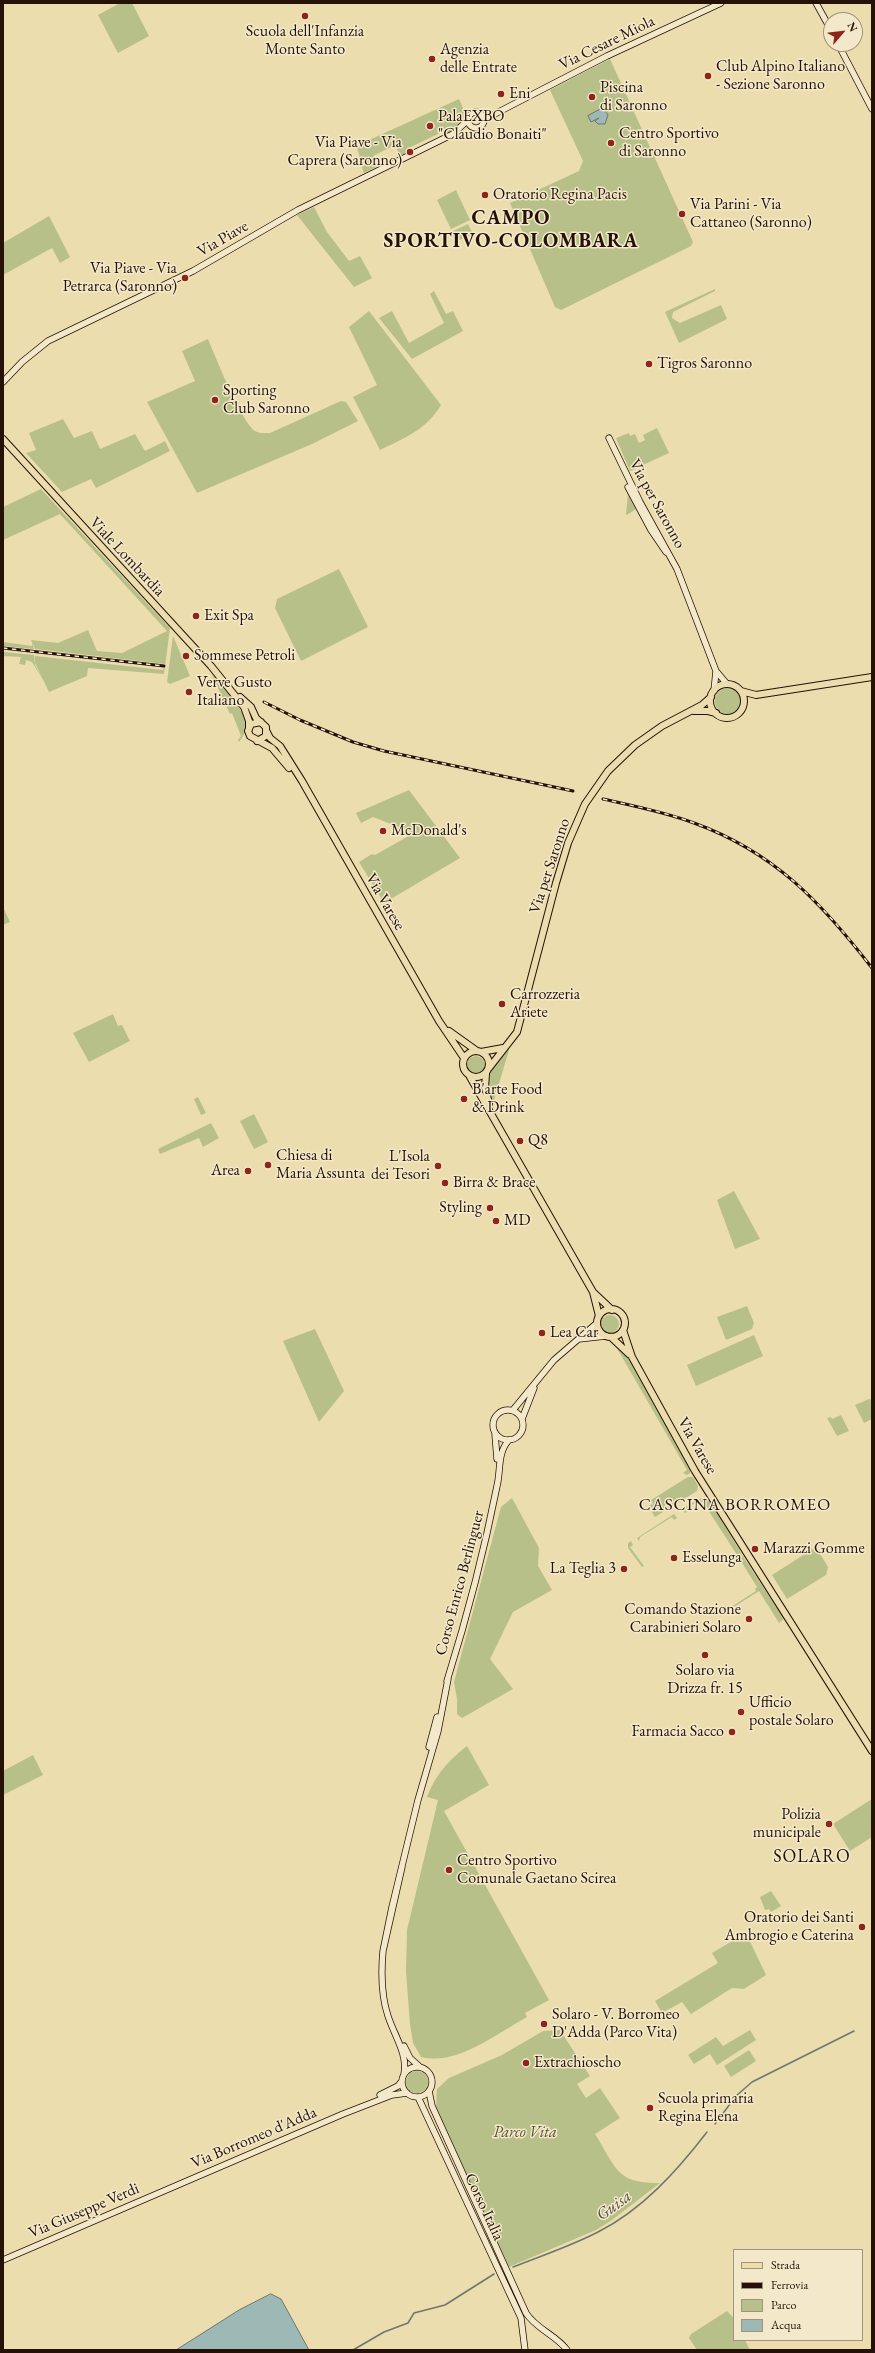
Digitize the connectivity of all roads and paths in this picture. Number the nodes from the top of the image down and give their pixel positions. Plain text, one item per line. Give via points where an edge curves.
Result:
1 (721, 3) edge
2 (816, 3) edge
3 (823, 16) edge
4 (842, 52) edge
5 (872, 109) edge
6 (484, 117) junction
7 (468, 120) junction
8 (472, 127) junction
9 (454, 134) junction
10 (11, 373) junction
11 (3, 376) edge
12 (3, 382) edge
13 (609, 438) dead end
14 (3, 439) edge
15 (3, 445) edge
16 (21, 461) junction
17 (214, 671) junction
18 (716, 671) junction
19 (872, 677) edge
20 (727, 684) junction
21 (714, 691) junction
22 (741, 691) junction
23 (756, 695) junction
24 (711, 697) junction
25 (743, 707) junction
26 (690, 712) junction
27 (716, 714) junction
28 (261, 722) junction
29 (249, 729) junction
30 (268, 732) junction
31 (255, 740) junction
32 (309, 795) junction
33 (439, 1021) junction
34 (505, 1047) junction
35 (479, 1051) junction
36 (464, 1058) junction
37 (489, 1068) junction
38 (486, 1074) junction
39 (470, 1077) junction
40 (494, 1118) junction
41 (593, 1292) junction
42 (612, 1310) junction
43 (599, 1316) junction
44 (597, 1323) junction
45 (623, 1330) junction
46 (608, 1336) junction
47 (579, 1339) junction
48 (632, 1357) junction
49 (538, 1380) junction
50 (513, 1410) junction
51 (522, 1419) junction
52 (495, 1434) junction
53 (509, 1440) junction
54 (496, 1492) junction
55 (872, 1751) edge
56 (384, 1994) junction
57 (420, 2068) junction
58 (404, 2074) junction
59 (402, 2081) junction
60 (429, 2091) junction
61 (407, 2092) junction
62 (418, 2097) junction
63 (343, 2114) junction
64 (175, 2186) joint
65 (3, 2260) edge
66 (525, 2350) edge
67 (567, 2350) edge

1 - 6 street, Via Cesare Miola
2 - 3 street
4 - 5 street
6 - 7 street via 474,112
6 - 8 street, Via Piave via 480,128
7 - 8 street
7 - 9 street, Via Piave
8 - 9 street, Via Piave
9 - 10 street, Via Piave via 298,210 193,271 48,341
10 - 11 street, Via Piave
10 - 12 street, Via Piave
13 - 18 street, Via per Saronno via 640,512 675,565
14 - 16 main road, Viale Lombardia
15 - 16 main road, Viale Lombardia
16 - 17 main road, Viale Lombardia
17 - 28 main road, Viale Lombardia via 247,703
17 - 29 main road, Viale Lombardia via 247,712
18 - 20 street, Via per Saronno
18 - 21 street, Via per Saronno
19 - 23 main road
20 - 21 main road
20 - 22 main road
21 - 24 main road
22 - 23 main road
22 - 25 main road
23 - 25 main road
24 - 26 main road, Via per Saronno
24 - 27 main road via 711,705
25 - 27 main road via 738,714 729,718
26 - 27 main road, Via per Saronno via 708,711
26 - 34 main road, Via per Saronno via 662,726 626,753 604,776 585,804 568,843 556,883 517,1032
28 - 29 main road via 253,723
28 - 30 main road
29 - 31 main road via 250,736
30 - 31 main road via 264,738
30 - 32 main road, Via Varese via 270,738 280,746
31 - 32 main road, Via Varese via 278,753
32 - 33 main road, Via Varese
33 - 35 main road, Via Varese via 458,1039
33 - 36 main road, Via Varese
34 - 35 main road
34 - 37 main road, Via per Saronno
35 - 36 main road via 470,1052
35 - 37 main road via 488,1058
36 - 39 main road via 463,1069
37 - 38 main road
38 - 39 main road via 479,1078
38 - 40 main road via 485,1088
39 - 40 main road
40 - 41 main road
41 - 42 main road
41 - 43 main road
42 - 43 main road via 604,1311
42 - 45 main road via 623,1318
43 - 44 main road
44 - 46 main road via 599,1330
44 - 47 street
45 - 46 main road via 617,1335
45 - 48 main road, Via Varese
46 - 47 street
46 - 48 main road, Via Varese
47 - 49 street via 554,1360
48 - 55 main road, Via Varese via 695,1471
49 - 50 street
49 - 51 street
50 - 51 street
50 - 52 street via 505,1409 496,1414 492,1426
51 - 53 street via 524,1426 520,1435
52 - 53 street
52 - 54 street, Corso Enrico Berlinguer
53 - 54 street, Corso Enrico Berlinguer via 501,1451
54 - 56 street, Corso Enrico Berlinguer via 428,1751 425,1775 383,1951
56 - 57 street, Corso Enrico Berlinguer via 407,2053
56 - 58 street, Corso Enrico Berlinguer via 388,2015 404,2056
57 - 58 street via 411,2068
57 - 60 street via 425,2070 431,2079
58 - 59 street
59 - 61 street
59 - 63 street, Via Borromeo d'Adda via 393,2089
60 - 62 street
60 - 67 street, Corso Italia via 432,2106 530,2320
61 - 62 street
61 - 63 street, Via Borromeo d'Adda via 392,2094
62 - 66 street, Corso Italia via 518,2311
63 - 64 street, Via Borromeo d'Adda
64 - 65 street, Via Giuseppe Verdi

